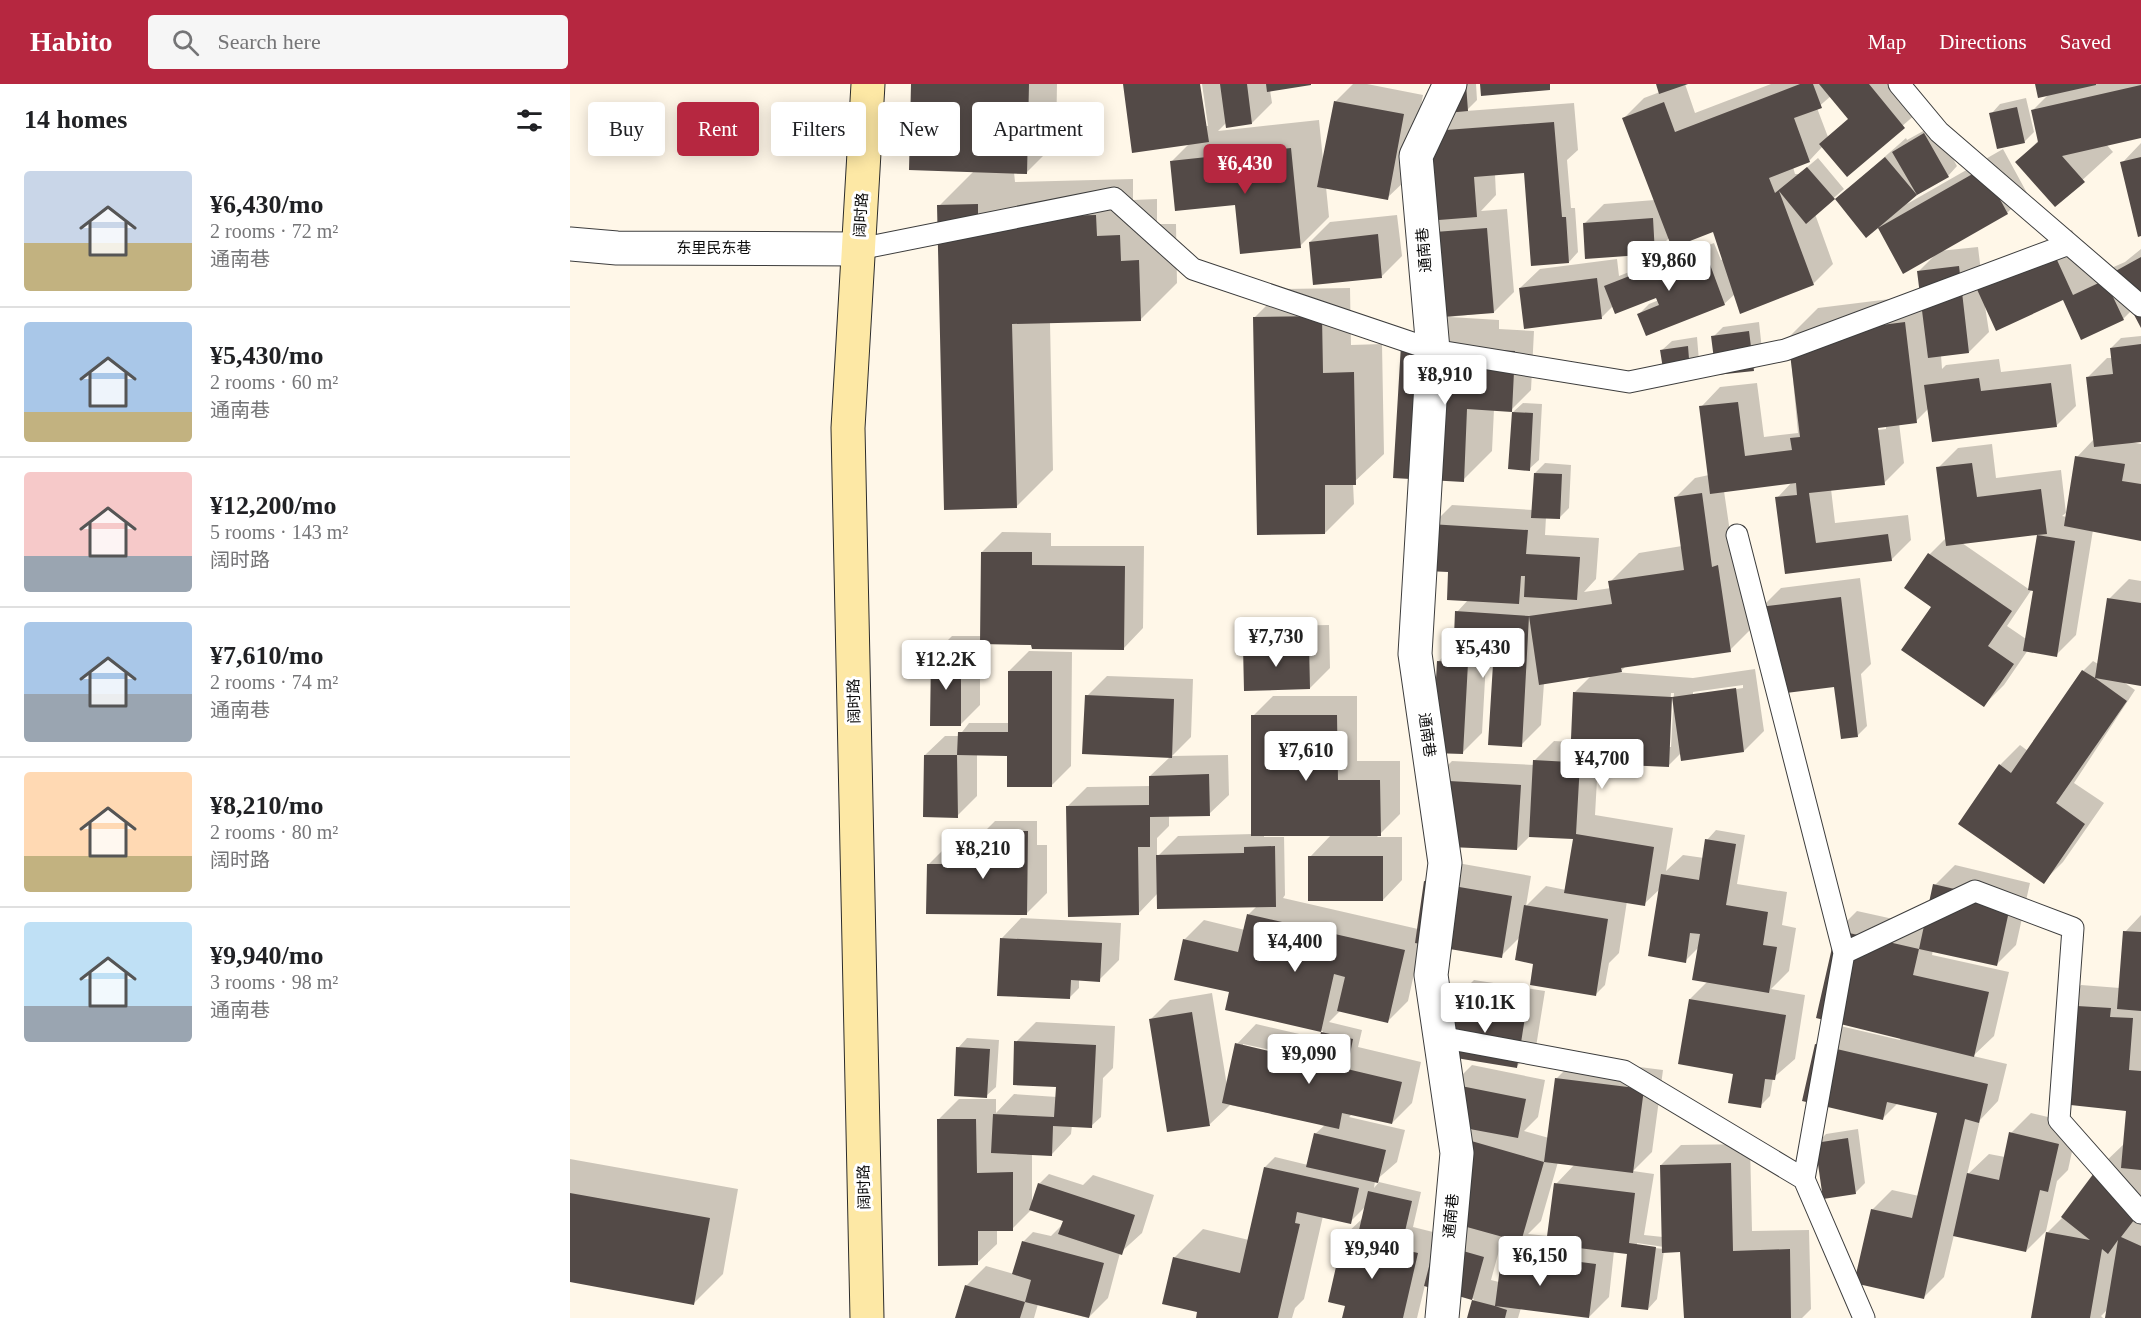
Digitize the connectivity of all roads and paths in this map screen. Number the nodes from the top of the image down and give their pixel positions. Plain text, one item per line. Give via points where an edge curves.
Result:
1 (868, 84) edge
2 (1450, 84) edge
3 (1899, 84) edge
4 (570, 244) edge
5 (2069, 244) junction
6 (859, 249) junction
7 (2141, 306) edge
8 (1433, 350) junction
9 (1737, 535) dead end
10 (1844, 952) junction
11 (1440, 1037) junction
12 (1804, 1179) junction
13 (2141, 1213) edge
14 (867, 1318) edge
15 (1442, 1318) edge
16 (1864, 1318) edge

1 - 6 main road, 阔时路
2 - 8 street, 通南巷 via 1416,156
3 - 5 lane via 1939,132
4 - 6 street, 东里民东巷 via 617,248
5 - 7 lane
5 - 8 lane via 1785,350 1629,382
6 - 8 lane via 1114,198 1193,269
6 - 14 main road, 阔时路 via 848,428
8 - 11 street, 通南巷 via 1415,654 1445,863 1431,975
9 - 10 lane
10 - 12 lane
10 - 13 lane via 1975,891 2073,928 2059,1120
11 - 12 lane via 1624,1071
11 - 15 street, 通南巷 via 1457,1153
12 - 16 lane

